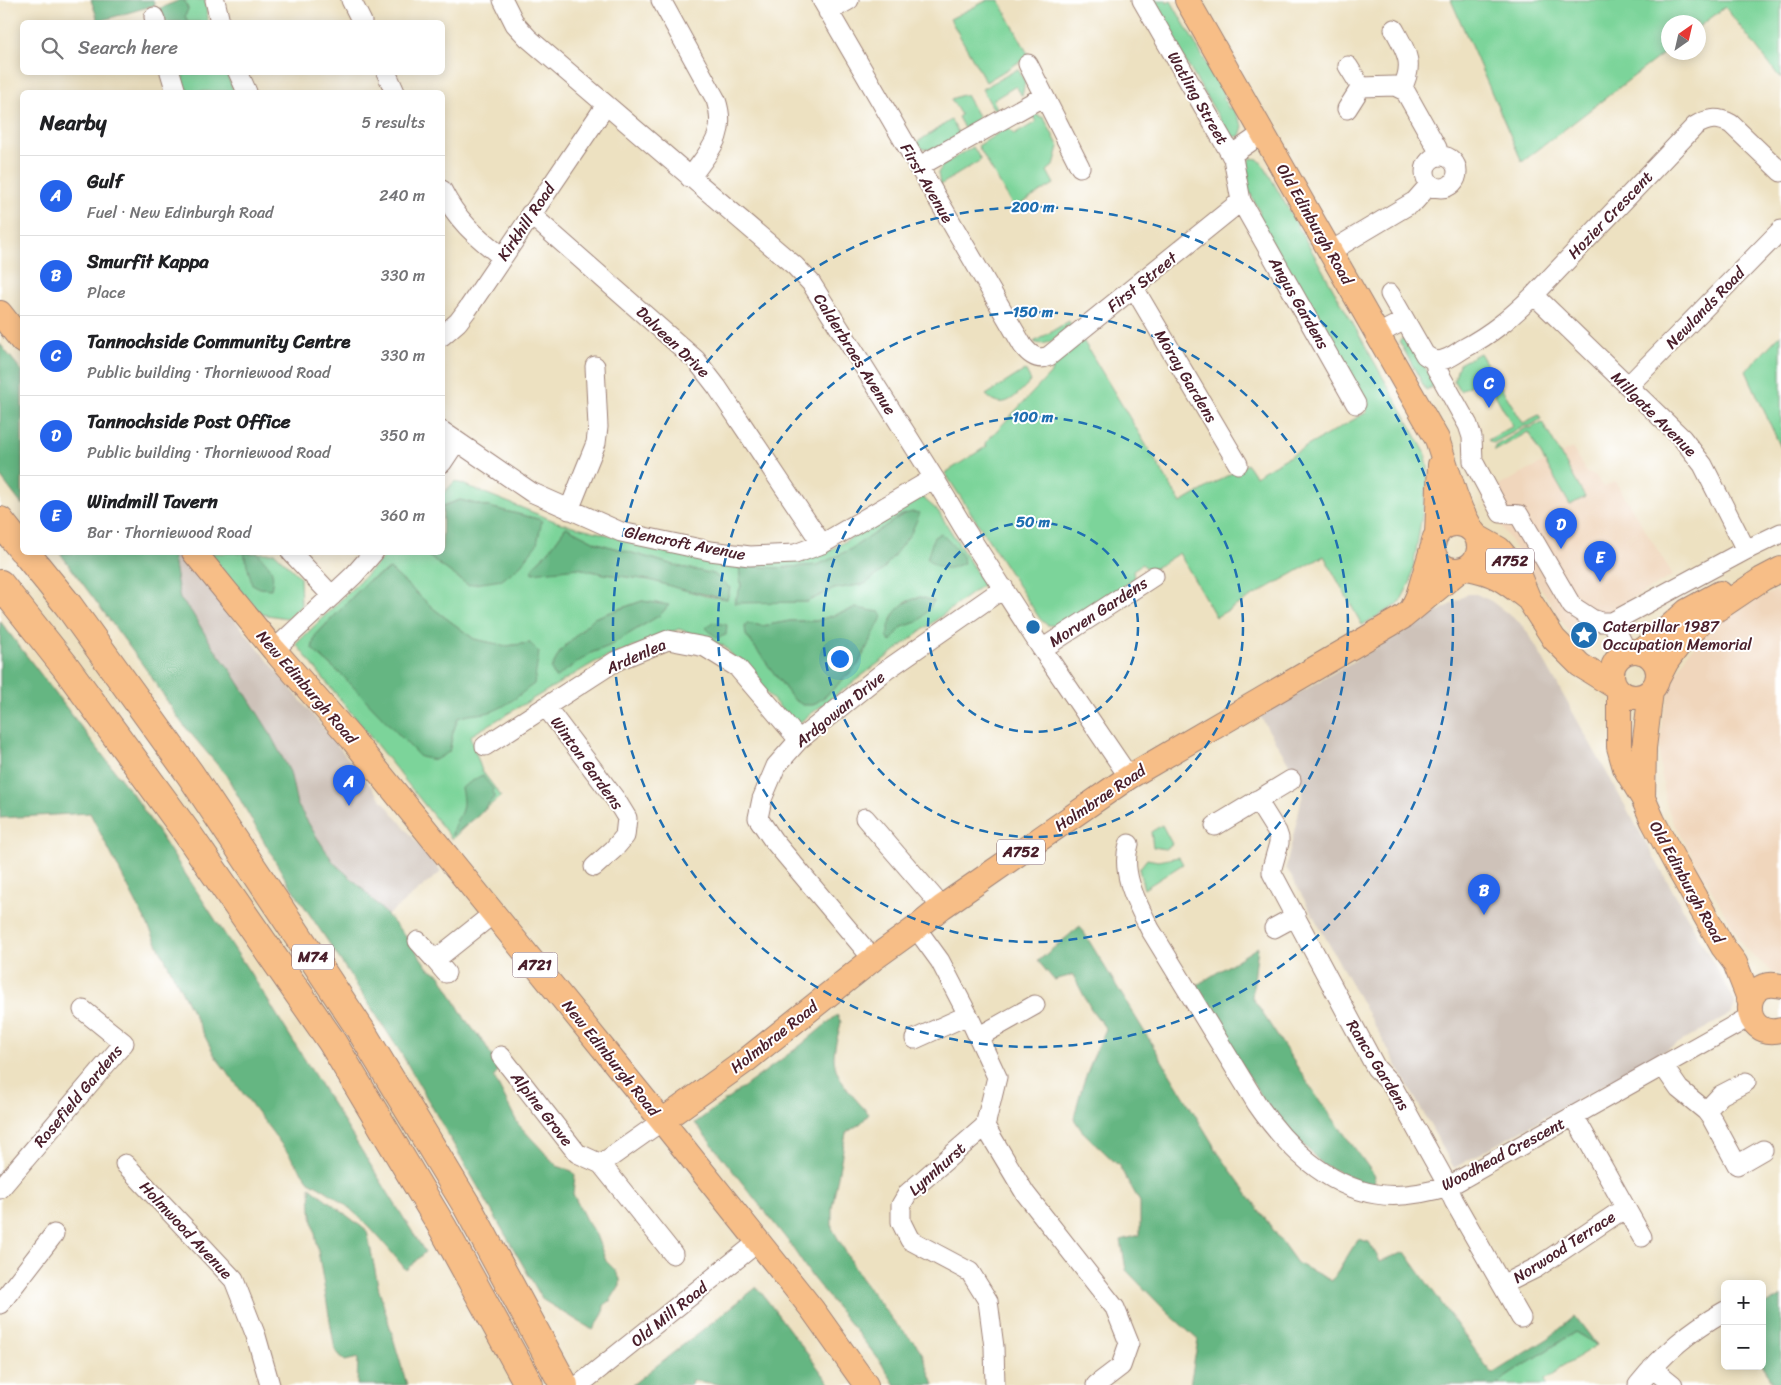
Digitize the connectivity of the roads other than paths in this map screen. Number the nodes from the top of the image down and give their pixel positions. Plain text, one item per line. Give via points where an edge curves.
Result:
1 (215, 0) edge
2 (351, 0) edge
3 (503, 0) edge
4 (661, 0) edge
5 (850, 0) edge
6 (1142, 0) edge
7 (1187, 0) edge
8 (825, 6) edge
9 (220, 20) edge
10 (361, 20) edge
11 (1394, 29) dead end
12 (1028, 64) dead end
13 (1348, 66) dead end
14 (171, 75) edge
15 (239, 75) edge
16 (387, 75) edge
17 (1361, 87) junction
18 (1402, 88) junction
19 (175, 90) edge
20 (246, 90) edge
21 (394, 90) edge
22 (1044, 96) junction
23 (606, 105) junction
24 (1347, 108) dead end
25 (1263, 133) junction
26 (1230, 155) junction
27 (1439, 156) junction
28 (918, 167) junction
29 (1080, 167) dead end
30 (1781, 172) edge
31 (690, 178) junction
32 (1430, 184) junction
33 (445, 195) edge
34 (1241, 201) junction
35 (530, 214) junction
36 (1781, 230) edge
37 (1331, 251) junction
38 (502, 257) junction
39 (1134, 288) junction
40 (1390, 294) dead end
41 (1534, 295) junction
42 (0, 313) edge
43 (1405, 320) junction
44 (445, 333) edge
45 (1378, 334) junction
46 (20, 338) edge
47 (1040, 359) joint
48 (1435, 361) junction
49 (595, 366) dead end
50 (1628, 386) junction
51 (1356, 404) dead end
52 (449, 437) edge
53 (1441, 449) junction
54 (445, 452) edge
55 (1238, 464) dead end
56 (934, 478) junction
57 (569, 510) junction
58 (0, 521) edge
59 (1474, 533) junction
60 (1781, 533) edge
61 (1434, 541) junction
62 (822, 544) junction
63 (20, 546) edge
64 (1746, 550) junction
65 (28, 555) edge
66 (196, 555) edge
67 (294, 555) edge
68 (371, 555) edge
69 (1463, 569) junction
70 (1772, 574) edge
71 (1154, 576) dead end
72 (0, 584) edge
73 (1004, 588) junction
74 (332, 596) junction
75 (1529, 600) junction
76 (1412, 609) junction
77 (1612, 622) junction
78 (1042, 648) junction
79 (1564, 648) junction
80 (274, 650) junction
81 (1628, 654) junction
82 (1654, 686) junction
83 (1616, 689) junction
84 (546, 707) junction
85 (799, 740) junction
86 (484, 746) dead end
87 (1129, 777) junction
88 (1291, 780) dead end
89 (1643, 798) junction
90 (1257, 800) junction
91 (865, 818) dead end
92 (1215, 826) dead end
93 (1129, 844) dead end
94 (594, 867) dead end
95 (942, 907) junction
96 (494, 913) junction
97 (1296, 916) junction
98 (916, 928) junction
99 (1274, 928) dead end
100 (418, 941) dead end
101 (872, 959) junction
102 (1735, 963) junction
103 (1778, 985) edge
104 (1035, 1004) dead end
105 (1751, 1008) junction
106 (83, 1010) dead end
107 (968, 1015) junction
108 (1778, 1033) edge
109 (978, 1037) junction
110 (915, 1040) dead end
111 (501, 1056) dead end
112 (1663, 1066) junction
113 (1746, 1082) dead end
114 (1706, 1110) junction
115 (1574, 1116) junction
116 (662, 1121) junction
117 (985, 1126) junction
118 (1763, 1150) dead end
119 (125, 1164) dead end
120 (601, 1164) junction
121 (1448, 1186) junction
122 (0, 1189) edge
123 (1625, 1208) junction
124 (54, 1234) dead end
125 (1642, 1237) dead end
126 (758, 1242) junction
127 (673, 1254) dead end
128 (1502, 1285) junction
129 (0, 1304) edge
130 (1721, 1313) edge
131 (1521, 1318) dead end
132 (1652, 1368) junction
133 (270, 1385) edge
134 (529, 1385) edge
135 (564, 1385) edge
136 (579, 1385) edge
137 (866, 1385) edge
138 (995, 1385) edge
139 (1096, 1385) edge
140 (1638, 1385) edge
141 (1673, 1385) edge

1 - 9 street
2 - 10 street
3 - 23 street, Calderbraes Avenue via 521,32
4 - 31 street via 720,112 716,140
5 - 8 street
6 - 26 street, Watling Street
7 - 25 main road, Old Edinburgh Road
8 - 28 street, First Avenue
11 - 18 street via 1408,58 1408,75
12 - 22 street
13 - 17 street
14 - 19 street
15 - 20 street
16 - 21 street
17 - 18 street
17 - 24 street
18 - 27 street via 1412,101
22 - 28 street
22 - 29 street
23 - 31 street, Calderbraes Avenue
23 - 35 street, Kirkhill Road
25 - 26 street
25 - 37 main road, Old Edinburgh Road
26 - 34 street, Watling Street
27 - 32 street via 1432,158 1426,166 1425,176
27 - 32 street via 1452,160 1456,175 1446,187
28 - 47 street, First Avenue via 1023,346
30 - 41 street, Hozier Crescent via 1731,124 1716,118 1702,121
31 - 56 street, Calderbraes Avenue via 811,283
32 - 37 street via 1415,201
33 - 38 street via 470,231
34 - 39 street, First Street
34 - 51 street, Angus Gardens
35 - 38 street, Kirkhill Road
35 - 62 street, Dalveen Drive via 696,360
36 - 50 street, Newlands Road
37 - 45 main road, Old Edinburgh Road
38 - 44 street, Kirkhill Road via 462,316
39 - 47 street, First Street via 1049,356
39 - 55 street, Moray Gardens
40 - 43 street
41 - 48 street, Hozier Crescent via 1495,330 1447,359
41 - 50 street, Millgate Avenue
42 - 46 main road
43 - 45 street
43 - 48 street via 1425,355
45 - 53 main road, Old Edinburgh Road
48 - 77 street via 1468,425 1473,460 1501,512 1519,515 1572,606 1592,619
49 - 57 street via 596,443
50 - 64 street, Millgate Avenue via 1682,438 1703,465
52 - 54 street
52 - 57 street, Glencroft Avenue via 532,492
53 - 59 main road, Old Edinburgh Road via 1461,510
53 - 61 main road
56 - 62 street, Glencroft Avenue
56 - 73 street, Calderbraes Avenue
57 - 62 street, Glencroft Avenue via 621,532 718,552 750,556 795,554
58 - 63 highway
59 - 61 main road via 1465,526 1450,524 1442,528
59 - 69 main road via 1479,544 1477,557
59 - 75 main road, A752 via 1499,549 1516,569
60 - 64 street
61 - 69 main road via 1434,556 1439,563 1445,568
61 - 76 main road
64 - 77 street
65 - 135 highway, M74 via 190,774 360,1029 467,1206
66 - 80 main road, New Edinburgh Road / A721
67 - 74 street
68 - 74 street
69 - 75 main road, A752 via 1483,571 1502,579
69 - 76 main road, Holmbrae Road / A752
70 - 81 main road via 1722,592 1687,611
70 - 82 main road via 1707,616 1681,642
71 - 78 street, Morven Gardens
72 - 134 highway, M74 via 65,666 185,830 332,1042 443,1228
73 - 78 street, Calderbraes Avenue
73 - 85 street, Ardgowan Drive via 885,671
74 - 80 street
75 - 79 main road, A752 via 1554,639
76 - 87 main road, Holmbrae Road / A752 via 1404,617
77 - 81 street
78 - 87 street, Calderbraes Avenue
79 - 81 main road, A752 via 1596,660
79 - 83 main road via 1580,665
80 - 96 main road, New Edinburgh Road / A721 via 352,739
81 - 82 main road via 1647,655 1656,666
81 - 83 main road via 1611,672
82 - 83 main road via 1639,698 1625,696
82 - 89 main road, Old Edinburgh Road via 1644,748
83 - 89 main road, Old Edinburgh Road via 1619,747 1625,768
84 - 85 street, Ardenlea via 616,661 668,640 705,647 737,667
84 - 86 street, Ardenlea
84 - 94 street, Winton Gardens via 627,818 625,836
85 - 101 street, Ardgowan Drive via 776,766 758,818 772,840
87 - 95 main road, Holmbrae Road / A752
88 - 90 street
89 - 102 main road, Old Edinburgh Road via 1677,866
90 - 92 street
90 - 97 street, Ranco Gardens via 1277,832 1279,843 1272,873
91 - 95 street
93 - 121 street, Woodhead Crescent via 1126,863 1129,878 1150,929 1257,1104 1281,1135 1318,1169 1363,1191 1404,1194 1430,1192
95 - 98 main road, Holmbrae Road / A752
96 - 100 street via 440,966
96 - 116 main road, New Edinburgh Road / A721
97 - 99 street
97 - 121 street, Ranco Gardens via 1376,1068 1392,1085
98 - 101 main road, Holmbrae Road / A752
98 - 107 street via 940,960
101 - 116 main road, Holmbrae Road / A752 via 744,1062
102 - 103 main road, Old Edinburgh Road
102 - 105 main road, Old Edinburgh Road
103 - 105 main road, Old Edinburgh Road via 1757,990
104 - 109 street
105 - 108 main road via 1759,1027
105 - 112 street, Woodhead Crescent
106 - 122 street, Rosefield Gardens via 124,1043
107 - 109 street
107 - 110 street
109 - 117 street via 997,1077
111 - 120 street, Alpine Grove via 577,1153
112 - 114 street via 1679,1089
112 - 115 street, Woodhead Crescent
113 - 114 street via 1721,1095
114 - 118 street via 1737,1164
115 - 121 street, Woodhead Crescent
115 - 123 street, Norwood Terrace
116 - 120 street
116 - 126 main road, New Edinburgh Road / A721
117 - 138 street, Lynnhurst via 908,1193 901,1205 901,1222 910,1240 970,1272 988,1301
117 - 139 street via 1025,1193 1115,1308 1129,1343 1120,1366
119 - 133 street, Holmwood Avenue via 234,1280 256,1336
120 - 127 street
121 - 128 street, Norwood Terrace
123 - 125 street, Norwood Terrace
123 - 128 street, Norwood Terrace via 1536,1268
124 - 129 street
126 - 136 street, Old Mill Road
126 - 137 main road, New Edinburgh Road / A721 via 812,1309
128 - 131 street, Norwood Terrace
130 - 132 street via 1700,1325
132 - 140 street
132 - 141 street

